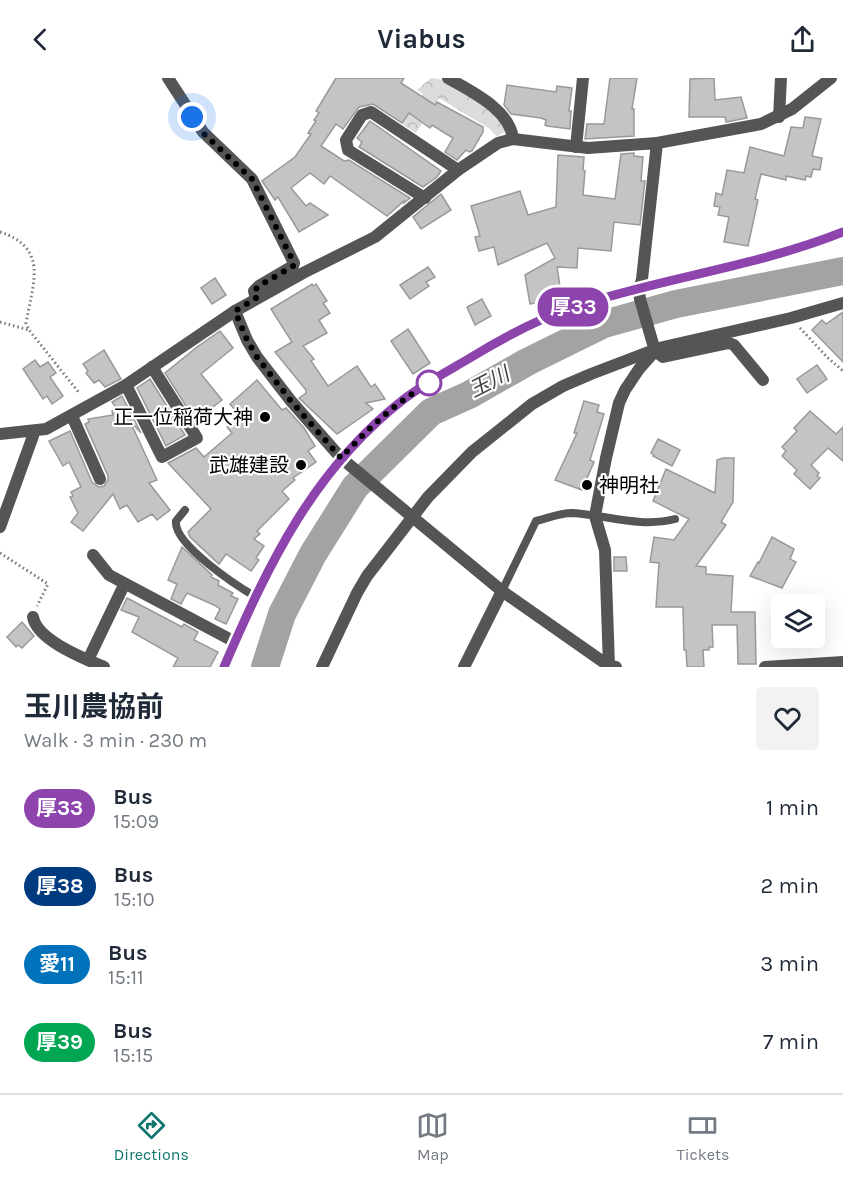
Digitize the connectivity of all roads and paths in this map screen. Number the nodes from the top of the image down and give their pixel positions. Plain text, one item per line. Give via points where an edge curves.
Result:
1 (168, 78) edge
2 (448, 78) edge
3 (583, 78) edge
4 (781, 78) edge
5 (831, 78) edge
6 (778, 117) junction
7 (513, 138) junction
8 (657, 143) junction
9 (576, 147) junction
10 (458, 170) junction
11 (425, 198) junction
12 (0, 232) edge
13 (843, 232) edge
14 (640, 295) junction
15 (256, 298) junction
16 (843, 303) edge
17 (235, 311) junction
18 (791, 318) junction
19 (0, 322) edge
20 (29, 330) junction
21 (655, 347) junction
22 (152, 366) junction
23 (843, 371) edge
24 (764, 380) dead end
25 (126, 385) junction
26 (90, 405) junction
27 (72, 416) junction
28 (33, 432) junction
29 (0, 434) edge
30 (344, 461) junction
31 (100, 479) dead end
32 (185, 510) dead end
33 (410, 515) junction
34 (595, 516) junction
35 (675, 519) dead end
36 (0, 527) edge
37 (0, 553) edge
38 (93, 555) dead end
39 (124, 585) junction
40 (502, 591) junction
41 (256, 597) junction
42 (33, 617) joint
43 (235, 642) junction
44 (83, 662) edge
45 (843, 662) edge
46 (104, 667) edge
47 (224, 667) edge
48 (322, 667) edge
49 (464, 667) edge
50 (611, 667) edge
51 (765, 667) edge

1 - 15 street via 202,132 252,179 294,263 259,286 254,291
2 - 7 street via 498,111
3 - 9 street
4 - 6 street
5 - 6 street
6 - 8 street via 744,129
7 - 9 street
7 - 10 street via 498,143
8 - 9 street
8 - 14 street
10 - 11 street
10 - 11 street via 371,112 362,115 346,140 348,150
11 - 15 street via 375,237
12 - 20 path via 17,238 34,260 26,323
13 - 14 street
14 - 21 street
14 - 30 street via 579,305 492,345 405,398 362,435
15 - 17 street
16 - 18 street
17 - 22 street
17 - 30 street via 257,357
18 - 21 street
18 - 23 path
19 - 20 path
20 - 26 path
21 - 24 street via 663,357 729,343
21 - 33 street via 563,386 532,404 472,452
21 - 34 street via 620,403
22 - 25 street
22 - 25 street via 196,438 162,457
25 - 26 street
26 - 27 street
27 - 28 street
27 - 31 street
28 - 29 street
28 - 36 street
30 - 33 street
30 - 41 street via 292,525
32 - 41 lane via 176,521 178,533 215,571
33 - 40 street
33 - 48 street via 357,593
34 - 35 lane via 662,523
34 - 40 lane via 570,513 536,521
34 - 50 street via 605,550
37 - 42 path via 48,584
38 - 39 street via 109,575
39 - 43 street
39 - 44 street
40 - 49 street
40 - 50 street
41 - 43 street
42 - 44 street via 34,625
43 - 47 street
44 - 46 street
45 - 51 street

